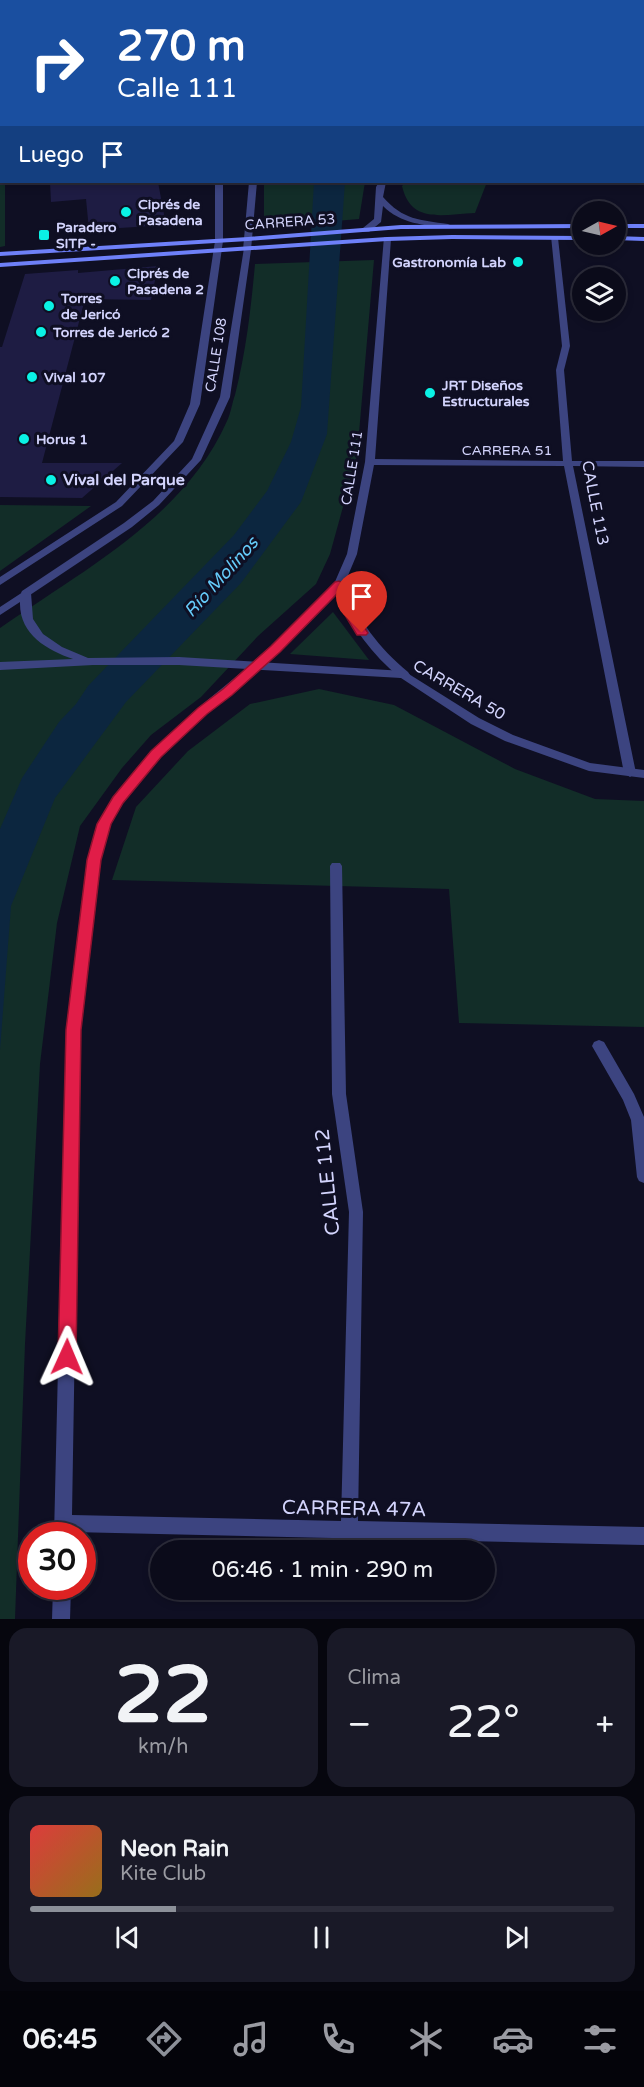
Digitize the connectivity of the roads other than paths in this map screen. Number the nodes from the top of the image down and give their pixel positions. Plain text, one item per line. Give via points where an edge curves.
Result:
1 (219, 183) edge
2 (253, 183) edge
3 (382, 183) edge
4 (380, 198) junction
5 (448, 226) junction
6 (572, 226) edge
7 (626, 226) edge
8 (644, 226) edge
9 (366, 230) junction
10 (554, 238) junction
11 (572, 238) edge
12 (626, 238) edge
13 (248, 239) junction
14 (387, 239) junction
15 (644, 239) edge
16 (219, 241) junction
17 (247, 250) junction
18 (217, 252) junction
19 (0, 254) edge
20 (0, 265) edge
21 (370, 462) junction
22 (568, 464) junction
23 (644, 464) edge
24 (0, 582) edge
25 (339, 585) junction
26 (26, 592) junction
27 (0, 612) edge
28 (93, 661) junction
29 (0, 666) edge
30 (256, 666) junction
31 (404, 675) junction
32 (630, 773) junction
33 (644, 774) edge
34 (336, 866) dead end
35 (599, 1046) dead end
36 (644, 1177) edge
37 (63, 1522) edge
38 (96, 1530) edge
39 (349, 1530) junction
40 (644, 1536) edge
41 (62, 1600) edge
42 (61, 1619) edge

1 - 16 street, CALLE 108
2 - 13 street, CALLE 108
3 - 4 street
4 - 5 street via 401,219
4 - 9 street via 378,220
5 - 6 main road, CARRERA 53
5 - 9 main road, CARRERA 53
7 - 8 main road
9 - 13 main road, CARRERA 53
10 - 11 main road, CARRERA 53
10 - 14 main road, CARRERA 53
10 - 22 street, CALLE 113 via 566,346 560,370
12 - 15 main road
13 - 16 main road, CARRERA 53
13 - 17 street, CALLE 108
14 - 17 main road, CARRERA 53
14 - 21 street, CALLE 111
16 - 18 street, CALLE 108
16 - 19 main road, CARRERA 53
17 - 18 main road, CARRERA 53
17 - 26 street, CALLE 108 via 225,397 196,460 156,503 128,525
18 - 20 main road, CARRERA 53
18 - 24 street, CALLE 108 via 195,404 178,442 119,504
21 - 22 street, CARRERA 51
21 - 25 street, CALLE 111 via 352,554
22 - 23 street, CARRERA 51
22 - 32 street, CALLE 113
25 - 30 street
25 - 31 street via 362,633
26 - 27 street, CALLE 108
26 - 28 street via 28,625 38,637 69,654
28 - 29 street, CARRERA 50
28 - 30 street, CARRERA 50
30 - 31 street, CARRERA 50
30 - 37 street via 156,754 118,800 104,824 94,860 74,1030
31 - 32 street, CARRERA 50 via 509,738 590,767
32 - 33 street, CARRERA 50
34 - 39 street, CALLE 112 via 339,1094 356,1212
35 - 36 street via 638,1120
38 - 39 street, CARRERA 47A
39 - 40 street, CARRERA 47A
41 - 42 street

